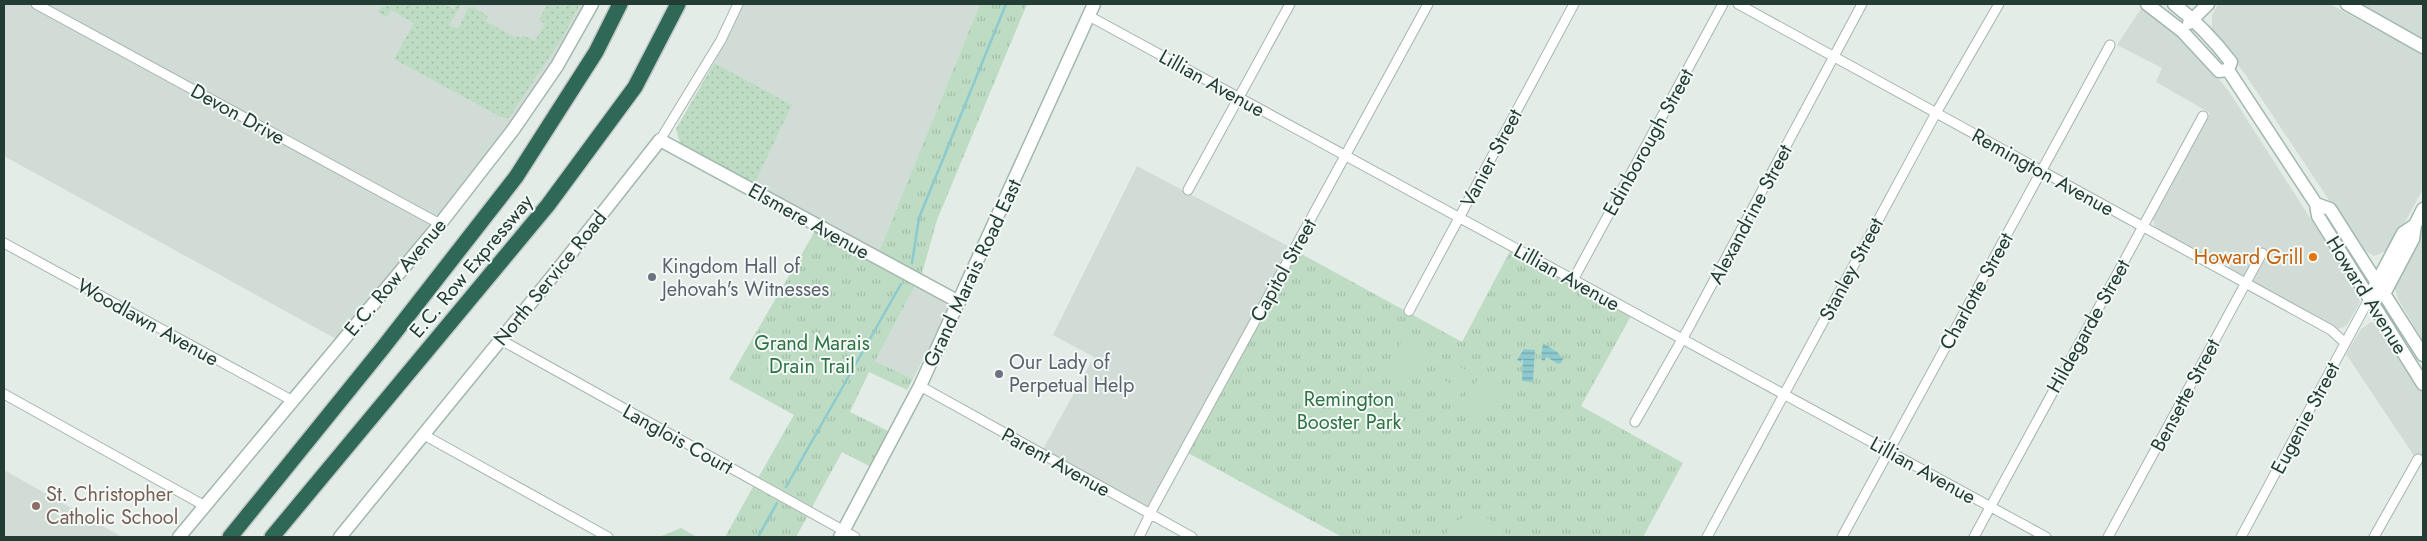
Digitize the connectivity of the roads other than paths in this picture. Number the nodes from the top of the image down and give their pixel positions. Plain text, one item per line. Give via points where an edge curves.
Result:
1 (36, 4) edge
2 (592, 4) edge
3 (620, 4) edge
4 (678, 4) edge
5 (683, 4) edge
6 (738, 4) edge
7 (1094, 4) edge
8 (1290, 4) edge
9 (1428, 4) edge
10 (1574, 4) edge
11 (1723, 4) edge
12 (1738, 4) edge
13 (1862, 4) edge
14 (1999, 4) edge
15 (2147, 4) edge
16 (2174, 4) edge
17 (2208, 4) edge
18 (2347, 4) edge
19 (1089, 16) junction
20 (2194, 19) junction
21 (2182, 31) junction
22 (2110, 45) dead end
23 (2423, 47) edge
24 (1834, 57) junction
25 (2228, 70) junction
26 (635, 87) junction
27 (1239, 98) junction
28 (1936, 113) junction
29 (2203, 116) dead end
30 (660, 140) junction
31 (1345, 156) junction
32 (2041, 171) junction
33 (1188, 190) dead end
34 (2316, 204) junction
35 (2423, 209) edge
36 (1459, 218) junction
37 (440, 224) junction
38 (2414, 225) junction
39 (2143, 227) junction
40 (4, 243) edge
41 (2393, 252) junction
42 (2262, 253) dead end
43 (2361, 258) junction
44 (1573, 280) junction
45 (2376, 282) junction
46 (2246, 284) junction
47 (2384, 294) junction
48 (2369, 299) junction
49 (959, 302) junction
50 (1408, 311) dead end
51 (1682, 339) junction
52 (501, 340) junction
53 (2345, 343) junction
54 (2422, 350) edge
55 (2423, 384) edge
56 (920, 386) junction
57 (4, 394) edge
58 (1783, 394) junction
59 (293, 401) junction
60 (1634, 422) dead end
61 (424, 435) junction
62 (1888, 452) junction
63 (2418, 460) dead end
64 (205, 506) junction
65 (1990, 507) junction
66 (1151, 515) junction
67 (841, 534) edge
68 (179, 537) edge
69 (230, 537) edge
70 (272, 537) edge
71 (340, 537) edge
72 (608, 537) edge
73 (855, 537) edge
74 (1139, 537) edge
75 (1192, 537) edge
76 (1707, 537) edge
77 (1842, 537) edge
78 (1974, 537) edge
79 (2046, 537) edge
80 (2108, 537) edge
81 (2241, 537) edge
82 (2374, 537) edge

1 - 37 street, Devon Drive
2 - 37 street, E.C. Row Avenue via 557,66 513,130
3 - 69 highway, E.C. Row Expressway via 596,52 516,177
4 - 26 highway, E.C. Row Expressway
5 - 26 highway
6 - 30 street, North Service Road via 721,40
7 - 19 street, Grand Marais Road East
8 - 27 street
9 - 31 street, Capitol Street
10 - 36 street, Vanier Street
11 - 44 street, Edinborough Street
12 - 24 street, Remington Avenue
13 - 24 street, Alexandrine Street
14 - 28 street, Stanley Street
15 - 21 street, Howard Avenue
16 - 20 street, Howard Avenue
17 - 20 street
18 - 23 street
19 - 27 street, Lillian Avenue
19 - 49 street, Grand Marais Road East
20 - 21 street
20 - 25 street, Howard Avenue via 2231,62
21 - 25 street, Howard Avenue via 2219,71
22 - 32 street, Charlotte Street
24 - 28 street, Remington Avenue
24 - 51 street, Alexandrine Street
25 - 34 street, Howard Avenue
26 - 70 highway, E.C. Row Expressway via 548,204
27 - 31 street, Lillian Avenue
27 - 33 street
28 - 32 street, Remington Avenue
28 - 58 street, Stanley Street
29 - 39 street, Hildegarde Street
30 - 49 street, Elsmere Avenue
30 - 52 street, North Service Road
31 - 36 street, Lillian Avenue
31 - 66 street, Capitol Street
32 - 39 street, Remington Avenue
32 - 62 street, Charlotte Street
34 - 43 street, Howard Avenue via 2330,209
34 - 48 street, Howard Avenue via 2318,216
35 - 38 street, Eugenie Street
36 - 44 street, Lillian Avenue
36 - 50 street, Vanier Street
37 - 59 street, E.C. Row Avenue
38 - 41 street, Eugenie Street via 2403,233
38 - 47 street, Eugenie Street via 2413,239
39 - 46 street, Remington Avenue
39 - 65 street, Hildegarde Street
40 - 59 street, Woodlawn Avenue
41 - 43 street via 2382,258
41 - 45 street, Eugenie Street
42 - 46 street, Bensette Street
43 - 45 street, Howard Avenue
44 - 51 street, Lillian Avenue
45 - 47 street, Howard Avenue
45 - 48 street, Eugenie Street
46 - 53 street, Remington Avenue via 2331,330
46 - 80 street, Bensette Street
47 - 48 street
47 - 54 street, Howard Avenue
48 - 53 street, Eugenie Street
48 - 55 street, Howard Avenue
49 - 56 street, Grand Marais Road East
51 - 58 street, Lillian Avenue
51 - 60 street, Alexandrine Street
52 - 61 street, North Service Road
52 - 67 street, Langlois Court
53 - 81 street, Eugenie Street
56 - 66 street, Parent Avenue
56 - 67 street, Grand Marais Road East
57 - 64 street
58 - 62 street, Lillian Avenue
58 - 76 street, Stanley Street
59 - 64 street, E.C. Row Avenue
61 - 71 street, North Service Road
61 - 72 street
62 - 65 street, Lillian Avenue
62 - 77 street, Charlotte Street
63 - 82 street
64 - 68 street, E.C. Row Avenue
65 - 78 street, Hildegarde Street
65 - 79 street, Lillian Avenue
66 - 74 street, Capitol Street
66 - 75 street, Parent Avenue
67 - 73 street, Langlois Court

